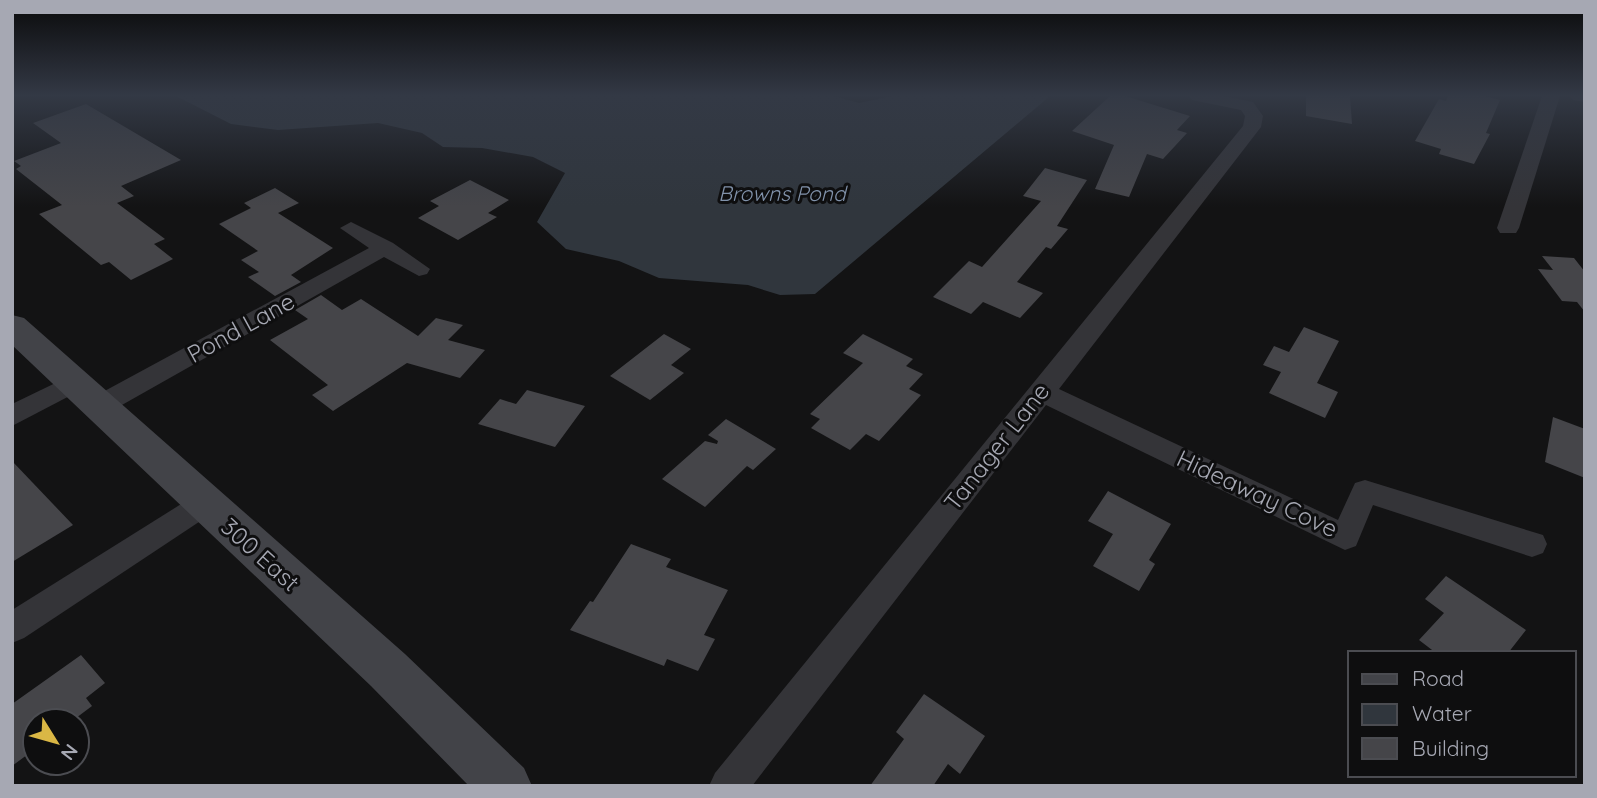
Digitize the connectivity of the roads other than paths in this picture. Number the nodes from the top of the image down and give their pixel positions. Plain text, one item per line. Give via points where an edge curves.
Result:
1 (1247, 133) edge
2 (1538, 133) edge
3 (351, 228) dead end
4 (1508, 228) dead end
5 (385, 248) junction
6 (419, 269) dead end
7 (12, 326) edge
8 (1041, 392) junction
9 (85, 395) junction
10 (12, 416) edge
11 (204, 504) junction
12 (1532, 544) dead end
13 (12, 628) edge
14 (506, 786) edge
15 (728, 786) edge

1 - 8 street, Tanager Lane
2 - 4 street
3 - 5 street
5 - 6 street
5 - 9 street, Pond Lane
7 - 9 main road, 300 East
8 - 12 street, Hideaway Cove via 1345,537 1365,491
8 - 15 street, Tanager Lane
9 - 10 street, Pond Lane
9 - 11 main road, 300 East
11 - 13 street
11 - 14 main road, 300 East via 388,670

